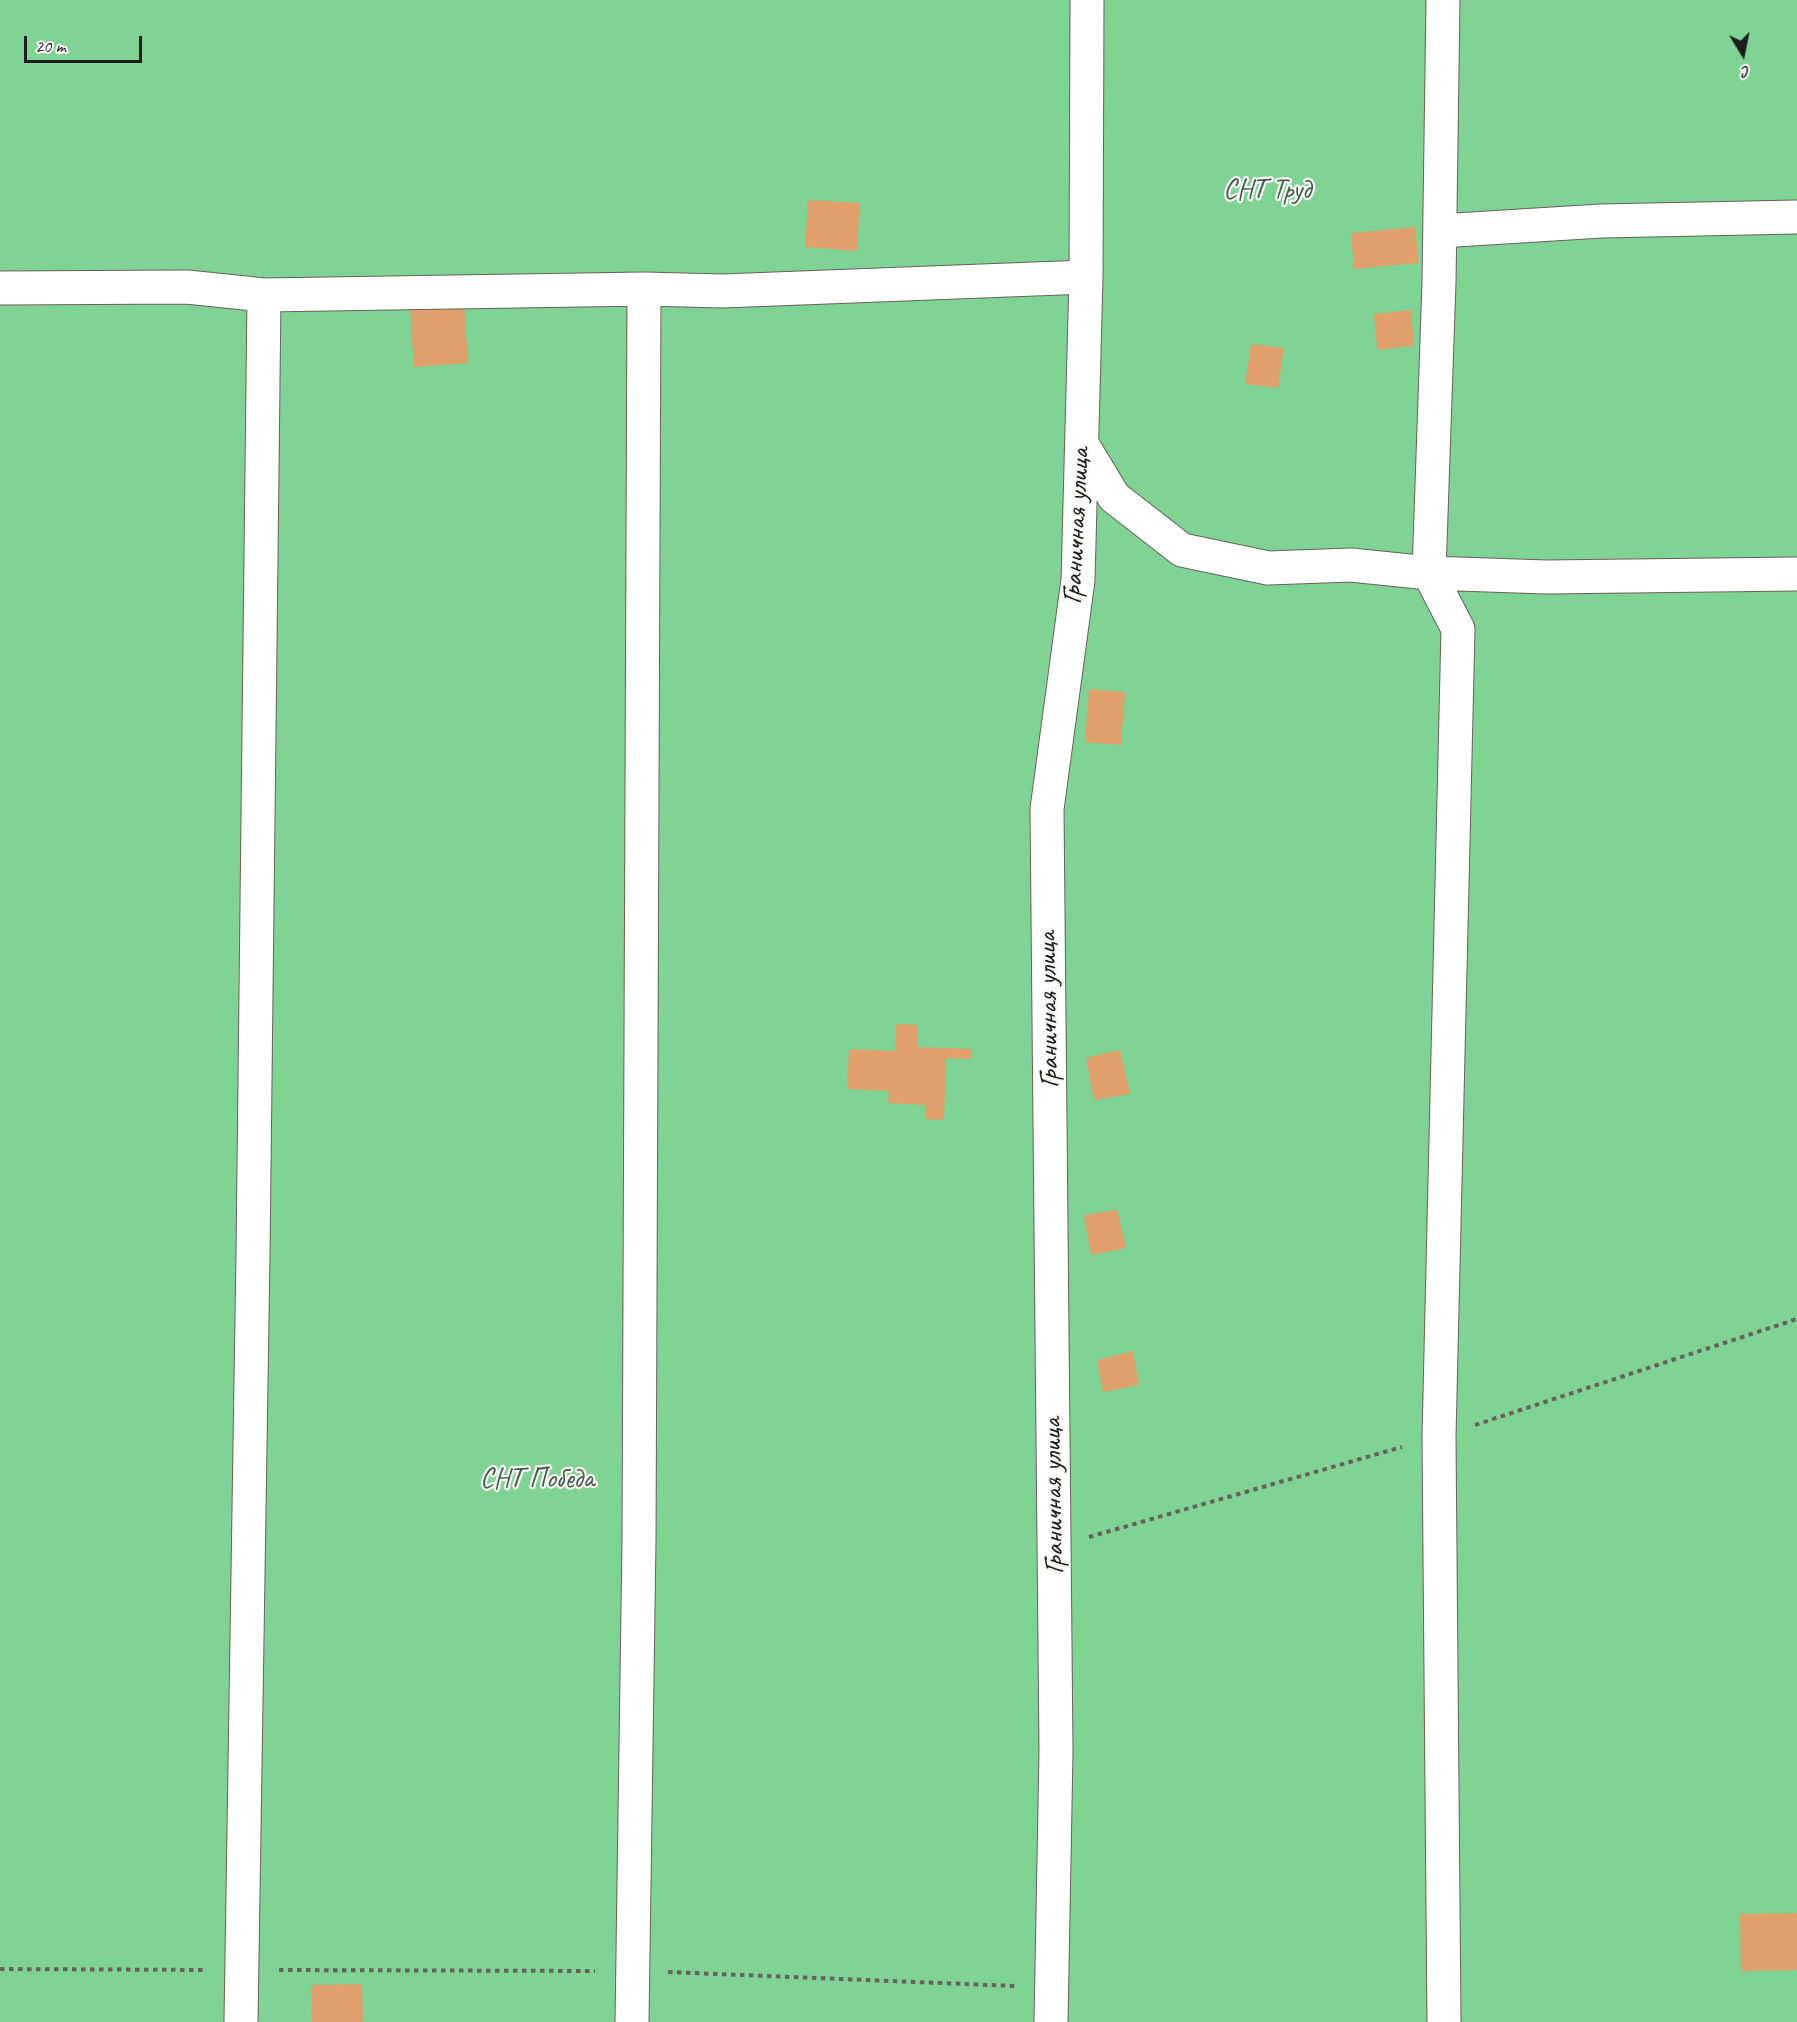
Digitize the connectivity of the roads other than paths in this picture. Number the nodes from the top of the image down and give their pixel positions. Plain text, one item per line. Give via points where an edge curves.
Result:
1 (1087, 0) edge
2 (1443, 0) edge
3 (1797, 217) edge
4 (1440, 231) junction
5 (1086, 277) junction
6 (0, 288) edge
7 (644, 289) junction
8 (264, 295) junction
9 (1082, 444) junction
10 (1429, 573) junction
11 (1797, 574) edge
12 (241, 2022) edge
13 (632, 2022) edge
14 (1051, 2022) edge
15 (1443, 2022) edge

1 - 5 street, Граничная улица
2 - 4 street
3 - 4 street via 1601,221
4 - 10 street
5 - 7 street via 723,291
5 - 9 street, Граничная улица
6 - 8 street via 187,287
7 - 8 street
7 - 13 street via 639,1540
8 - 12 street
9 - 10 street via 1114,497 1182,550 1268,568 1351,565
9 - 14 street, Граничная улица via 1078,580 1047,809 1056,1751
10 - 11 street via 1546,577
10 - 15 street via 1458,629 1438,1437

